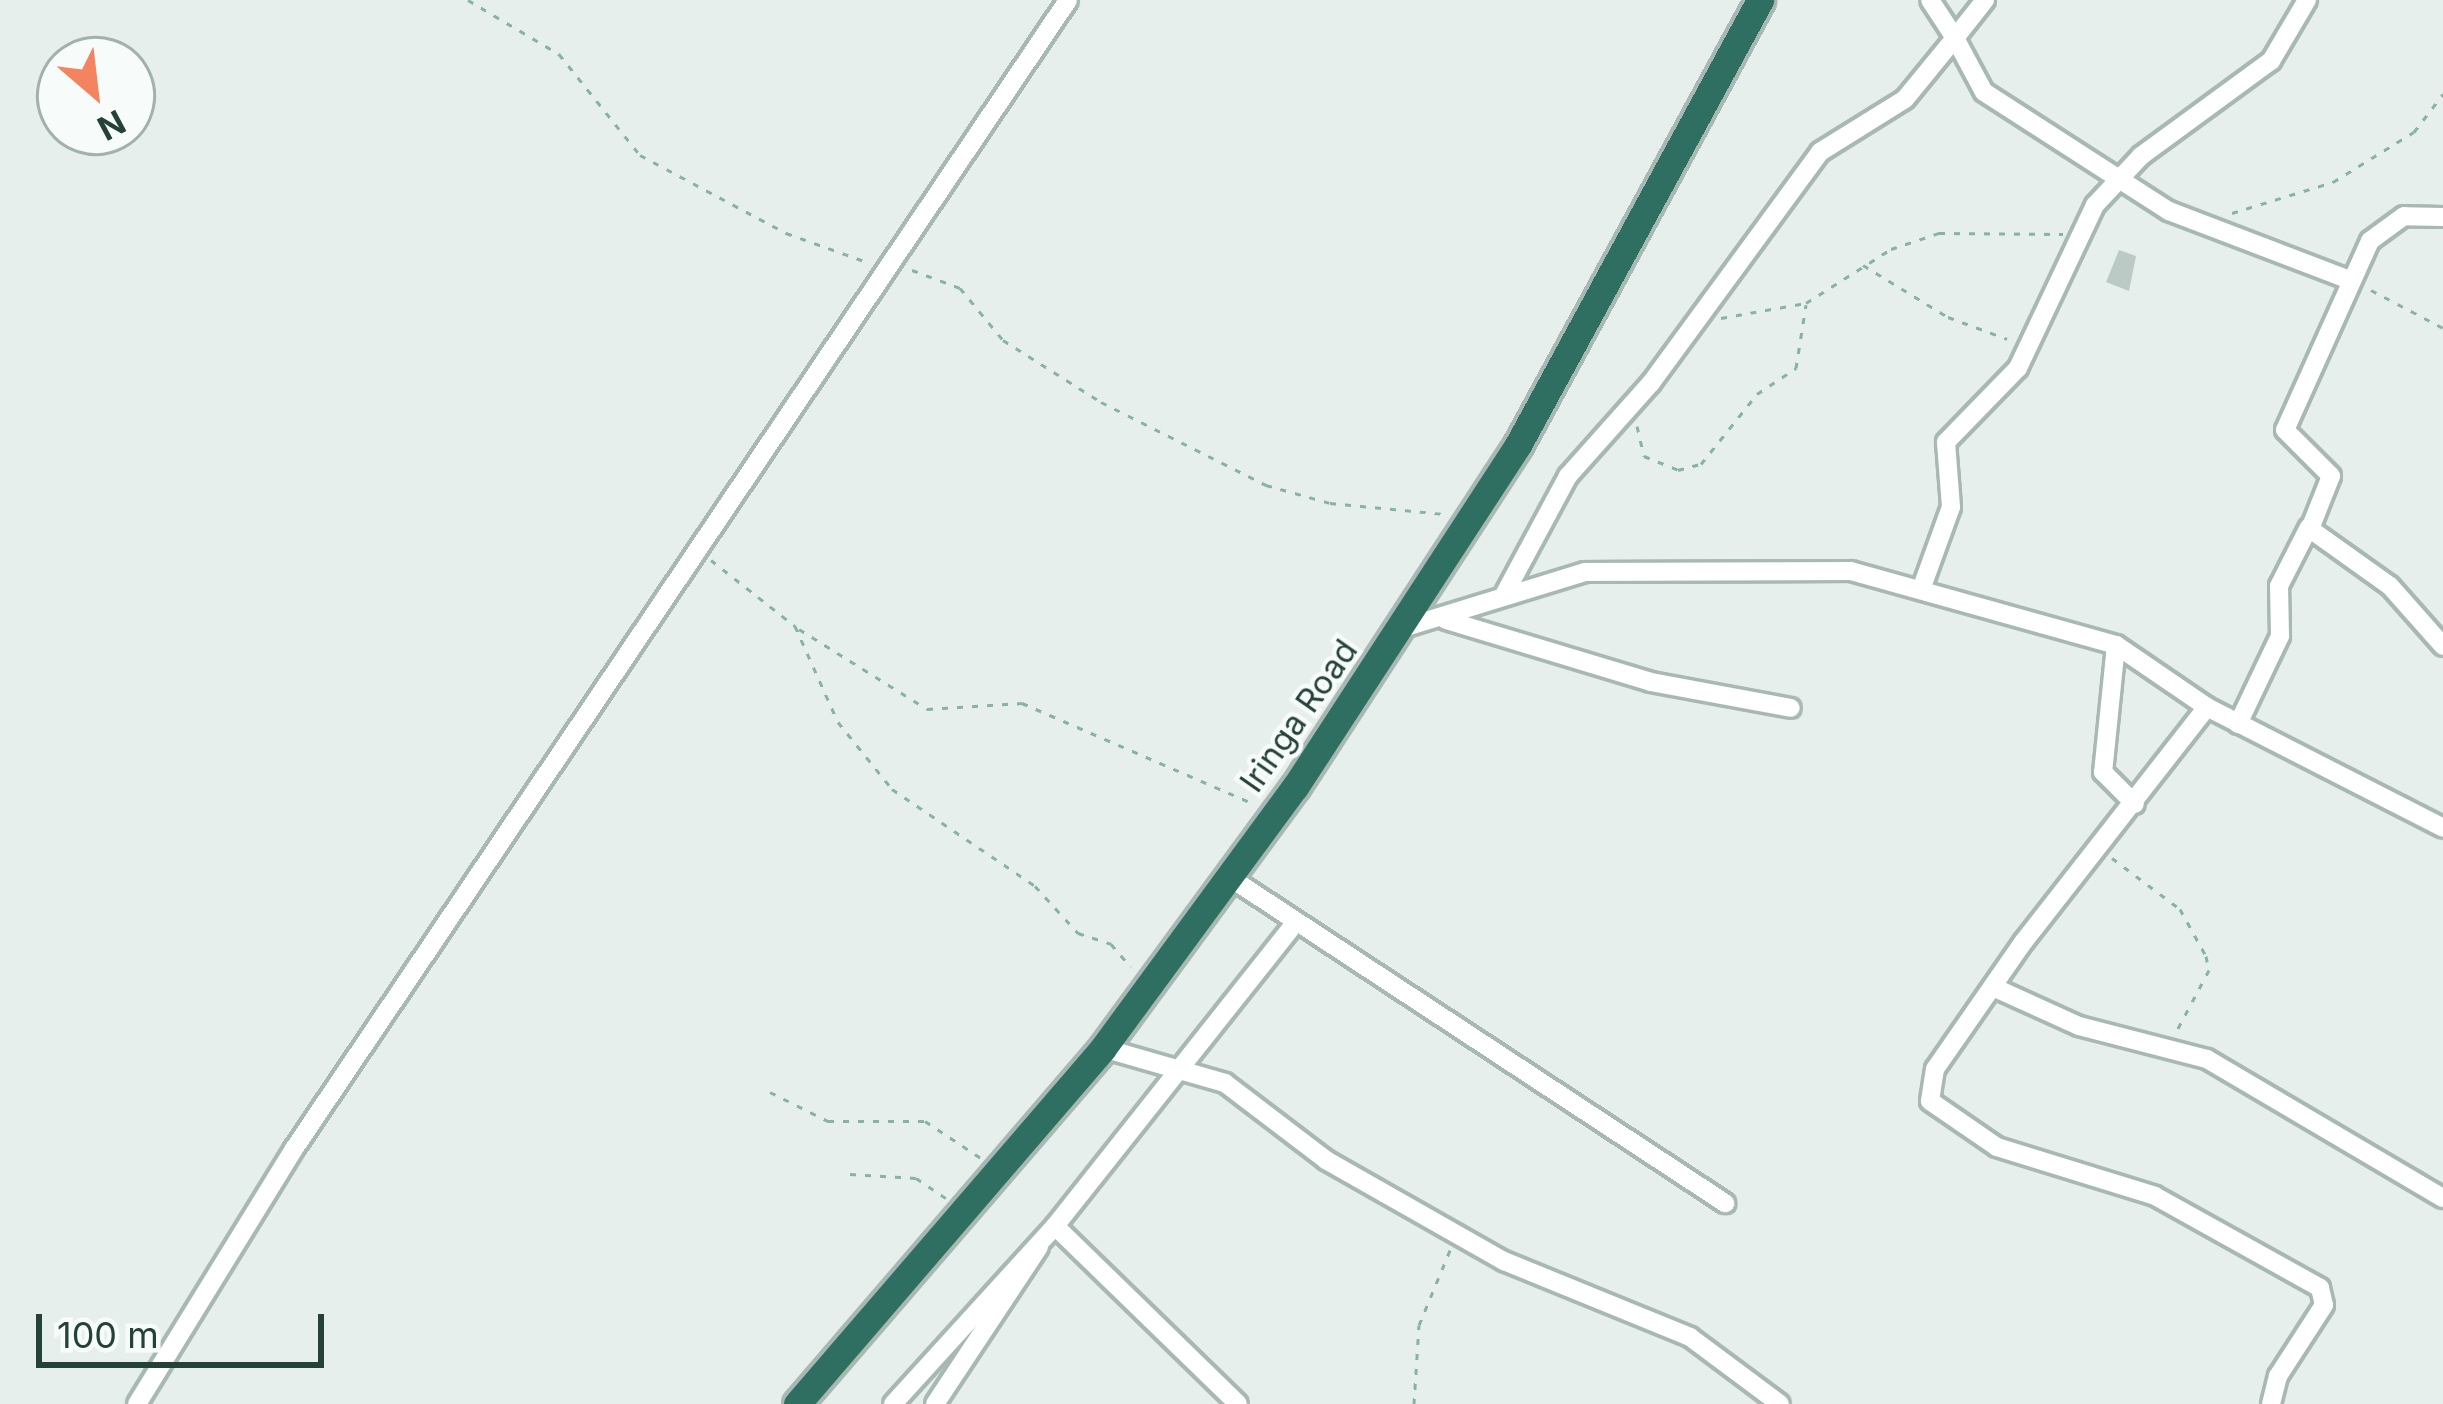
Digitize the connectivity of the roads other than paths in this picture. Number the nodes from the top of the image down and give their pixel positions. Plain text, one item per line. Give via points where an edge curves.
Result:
1 (1068, 0) edge
2 (1760, 0) edge
3 (1930, 0) edge
4 (1985, 0) edge
5 (2307, 0) edge
6 (1955, 38) junction
7 (2116, 180) junction
8 (2443, 217) edge
9 (2347, 279) junction
10 (2309, 526) junction
11 (1922, 587) junction
12 (1505, 593) junction
13 (1446, 620) junction
14 (1403, 628) junction
15 (2116, 645) junction
16 (2443, 646) edge
17 (2207, 706) junction
18 (1791, 708) dead end
19 (2238, 724) junction
20 (2135, 804) junction
21 (2443, 829) edge
22 (1229, 877) junction
23 (1295, 922) junction
24 (1993, 986) junction
25 (1103, 1048) junction
26 (1174, 1071) junction
27 (2443, 1198) edge
28 (1725, 1203) dead end
29 (1055, 1226) junction
30 (1040, 1243) junction
31 (137, 1404) edge
32 (796, 1404) edge
33 (892, 1404) edge
34 (935, 1404) edge
35 (1238, 1404) edge
36 (1780, 1404) edge
37 (2271, 1404) edge

1 - 31 street via 294,1149
2 - 14 highway, Iringa Road via 1710,104
3 - 6 street
4 - 6 street
5 - 7 street via 2271,61 2233,97
6 - 7 street via 1984,92
6 - 12 street via 1905,99 1820,152 1693,328 1568,476
7 - 9 street
7 - 11 street via 2076,238 2013,375 1946,442 1951,507
8 - 9 street via 2386,225
9 - 10 street via 2285,430 2330,476
10 - 16 street via 2390,586
10 - 19 street via 2279,586 2277,644
11 - 12 street via 1851,571 1636,568
11 - 15 street
12 - 13 street
13 - 14 street
13 - 18 street via 1652,682
14 - 22 highway, Iringa Road
15 - 17 street
15 - 20 street via 2103,772
17 - 19 street
17 - 20 street
19 - 21 street
20 - 24 street
22 - 23 street
22 - 25 highway, Iringa Road
23 - 26 street
23 - 28 street
24 - 27 street via 2079,1026 2207,1059
24 - 37 street via 1935,1069 1931,1105 1997,1147 2155,1196 2320,1288 2324,1305 2278,1376
25 - 26 street
25 - 32 highway, Iringa Road
26 - 29 street
26 - 36 street via 1255,1100 1326,1160 1504,1261 1690,1337
29 - 30 street
29 - 35 street
30 - 33 street
30 - 34 street via 1033,1270

